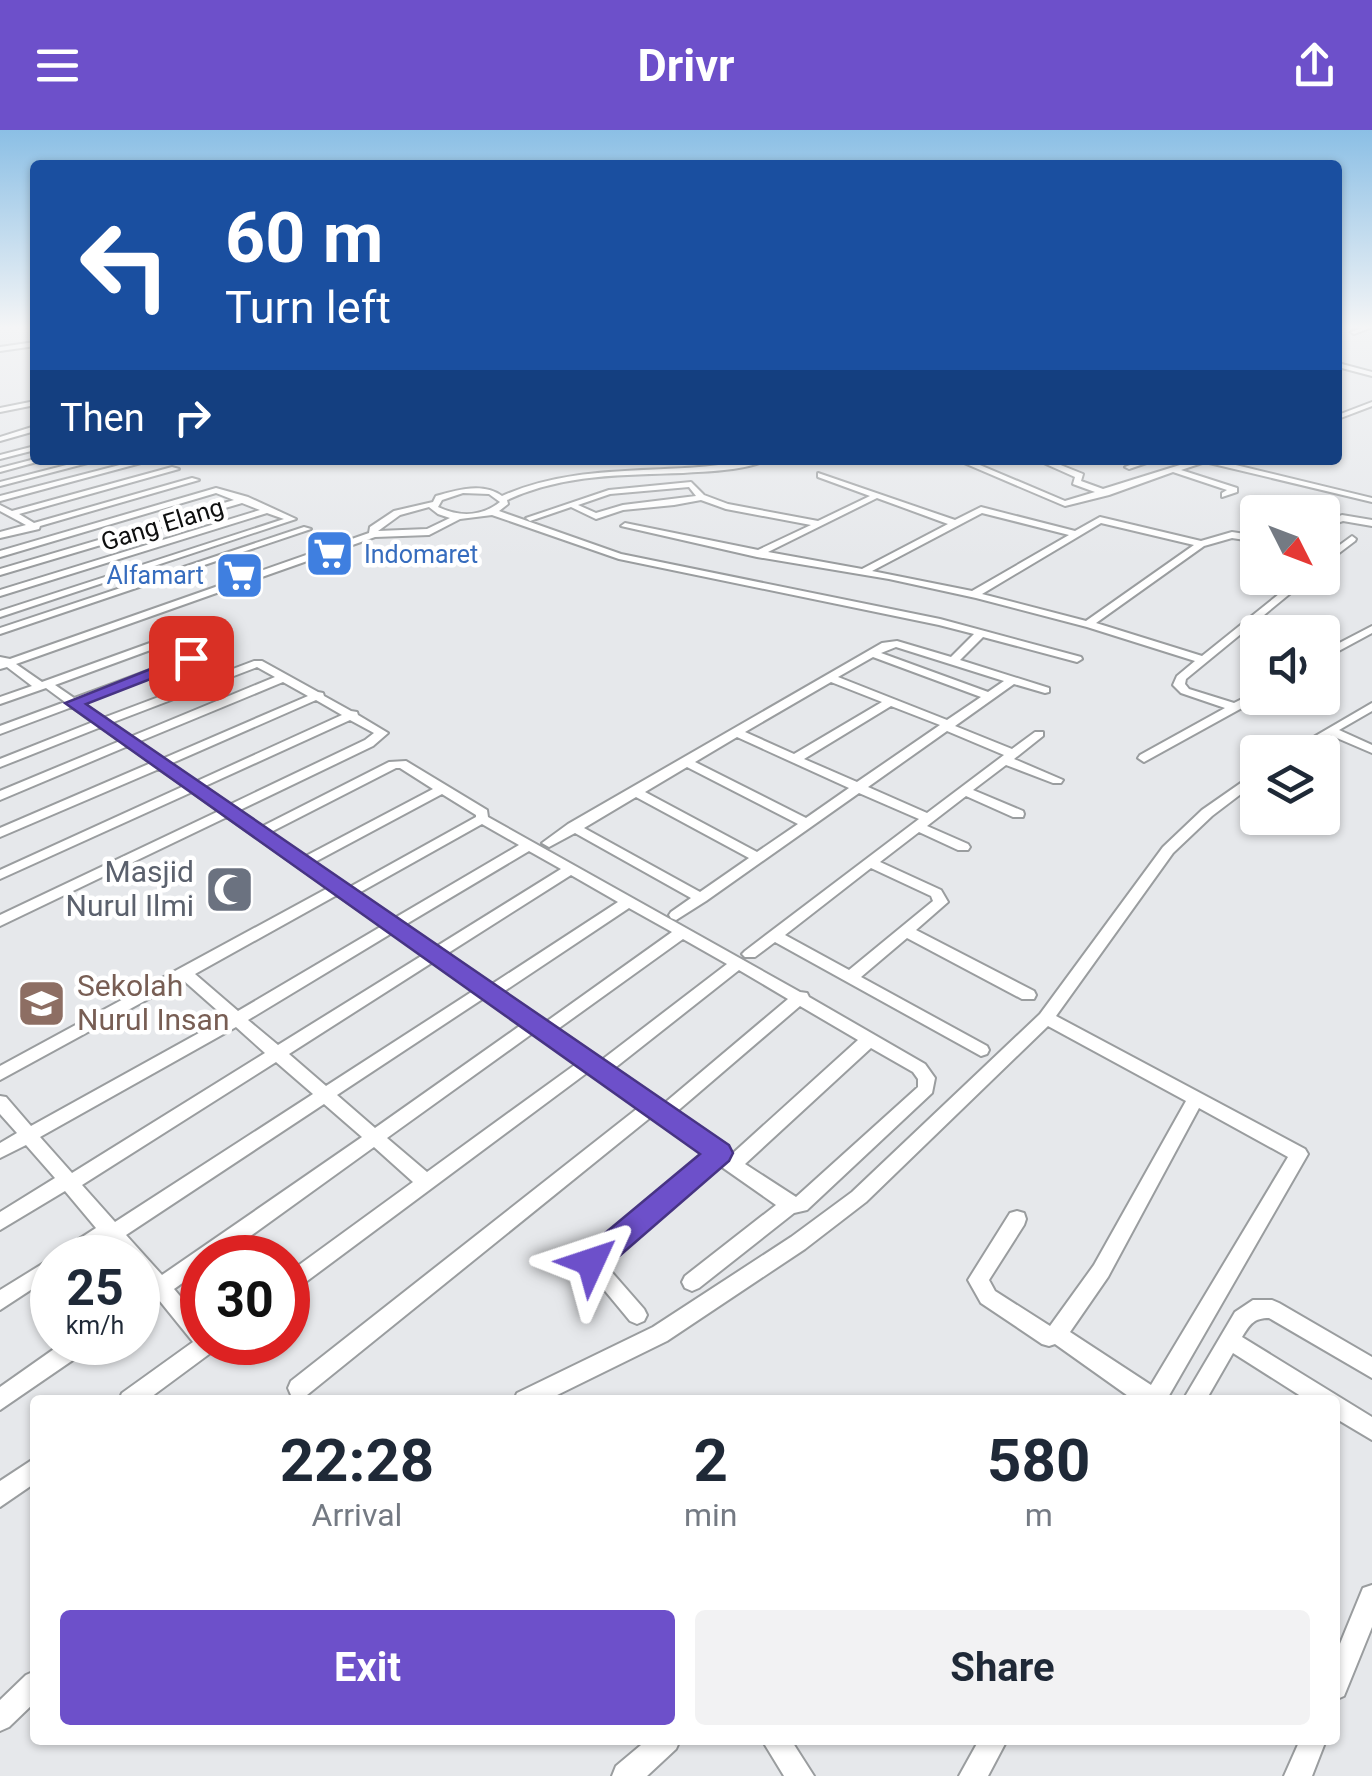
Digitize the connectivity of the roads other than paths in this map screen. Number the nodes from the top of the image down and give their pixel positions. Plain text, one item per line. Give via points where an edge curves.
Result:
1 (26, 405) edge
2 (1370, 405) edge
3 (0, 410) edge
4 (1342, 416) edge
5 (30, 430) edge
6 (0, 439) edge
7 (30, 449) edge
8 (0, 457) edge
9 (30, 462) edge
10 (75, 465) edge
11 (129, 465) edge
12 (676, 465) edge
13 (743, 465) edge
14 (972, 465) edge
15 (1060, 465) edge
16 (1135, 465) edge
17 (1189, 465) edge
18 (1227, 465) edge
19 (1057, 466) joint
20 (1129, 467) dead end
21 (175, 468) dead end
22 (0, 470) edge
23 (1174, 470) junction
24 (1307, 471) dead end
25 (680, 472) junction
26 (821, 475) dead end
27 (195, 480) dead end
28 (1295, 480) junction
29 (0, 484) edge
30 (691, 484) junction
31 (491, 492) junction
32 (1106, 494) junction
33 (1225, 494) dead end
34 (874, 496) junction
35 (700, 497) junction
36 (245, 498) junction
37 (504, 498) junction
38 (0, 499) edge
39 (1372, 500) edge
40 (433, 504) junction
41 (570, 504) junction
42 (0, 508) edge
43 (270, 509) junction
44 (492, 512) junction
45 (11, 514) junction
46 (460, 516) junction
47 (596, 516) junction
48 (530, 518) dead end
49 (1340, 519) edge
50 (582, 522) dead end
51 (1372, 522) edge
52 (954, 523) junction
53 (821, 524) junction
54 (32, 525) junction
55 (625, 526) dead end
56 (306, 529) dead end
57 (1073, 533) junction
58 (0, 534) edge
59 (374, 534) junction
60 (1240, 536) edge
61 (58, 537) junction
62 (1352, 538) dead end
63 (1201, 544) junction
64 (1340, 547) edge
65 (79, 549) junction
66 (0, 554) edge
67 (756, 555) junction
68 (101, 562) junction
69 (0, 572) edge
70 (864, 572) junction
71 (124, 575) junction
72 (142, 584) junction
73 (0, 594) edge
74 (973, 594) junction
75 (1283, 595) edge
76 (176, 604) junction
77 (0, 614) edge
78 (1088, 624) junction
79 (201, 628) dead end
80 (1372, 628) edge
81 (0, 631) edge
82 (981, 633) junction
83 (1340, 647) edge
84 (872, 653) junction
85 (191, 658) dead end
86 (1077, 659) dead end
87 (1203, 660) junction
88 (953, 661) junction
89 (3, 662) edge
90 (286, 676) junction
91 (830, 678) junction
92 (1012, 680) junction
93 (43, 685) junction
94 (1045, 690) dead end
95 (319, 695) junction
96 (989, 696) junction
97 (0, 701) edge
98 (890, 702) junction
99 (73, 703) junction
100 (1240, 704) edge
101 (1372, 706) edge
102 (1234, 708) junction
103 (353, 714) junction
104 (101, 722) junction
105 (949, 726) junction
106 (0, 730) edge
107 (1330, 731) junction
108 (737, 733) junction
109 (1039, 734) dead end
110 (1323, 735) edge
111 (126, 743) junction
112 (1372, 750) edge
113 (1009, 757) junction
114 (1144, 758) dead end
115 (796, 759) junction
116 (0, 762) edge
117 (686, 762) junction
118 (159, 765) junction
119 (1057, 780) dead end
120 (195, 788) junction
121 (860, 788) junction
122 (1240, 788) edge
123 (442, 789) junction
124 (965, 791) junction
125 (635, 792) junction
126 (0, 796) edge
127 (230, 812) junction
128 (1018, 814) dead end
129 (482, 819) junction
130 (923, 823) junction
131 (808, 824) junction
132 (573, 827) junction
133 (0, 833) edge
134 (260, 833) junction
135 (549, 843) dead end
136 (529, 845) junction
137 (963, 847) dead end
138 (759, 858) junction
139 (303, 863) junction
140 (871, 864) junction
141 (571, 869) junction
142 (0, 876) edge
143 (343, 891) junction
144 (702, 898) junction
145 (628, 902) junction
146 (676, 915) dead end
147 (0, 921) edge
148 (392, 925) junction
149 (906, 931) junction
150 (681, 933) junction
151 (775, 936) junction
152 (436, 956) junction
153 (744, 959) junction
154 (184, 973) junction
155 (850, 978) junction
156 (487, 991) junction
157 (1028, 995) dead end
158 (802, 998) junction
159 (1046, 1018) junction
160 (237, 1019) junction
161 (539, 1027) junction
162 (870, 1038) junction
163 (982, 1050) dead end
164 (278, 1054) junction
165 (595, 1066) junction
166 (0, 1074) edge
167 (325, 1094) junction
168 (1196, 1099) junction
169 (0, 1102) edge
170 (658, 1110) junction
171 (28, 1134) junction
172 (374, 1137) junction
173 (0, 1151) edge
174 (727, 1158) junction
175 (69, 1182) junction
176 (426, 1182) junction
177 (790, 1205) junction
178 (1017, 1219) dead end
179 (0, 1222) edge
180 (111, 1231) junction
181 (104, 1235) edge
182 (114, 1235) edge
183 (236, 1235) edge
184 (310, 1268) edge
185 (180, 1274) edge
186 (30, 1281) edge
187 (692, 1282) dead end
188 (160, 1288) joint
189 (0, 1301) edge
190 (180, 1311) edge
191 (637, 1314) dead end
192 (1058, 1334) junction
193 (1229, 1340) junction
194 (180, 1363) edge
195 (49, 1365) edge
196 (1372, 1368) edge
197 (299, 1388) dead end
198 (137, 1395) edge
199 (535, 1395) edge
200 (1197, 1395) edge
201 (1318, 1395) edge
202 (0, 1400) edge
203 (1340, 1409) edge
204 (1372, 1429) edge
205 (30, 1474) edge
206 (0, 1495) edge
207 (1372, 1598) edge
208 (1340, 1675) edge
209 (30, 1689) edge
210 (0, 1718) edge
211 (661, 1745) edge
212 (778, 1745) edge
213 (991, 1745) edge
214 (1311, 1745) edge
215 (626, 1776) edge
216 (800, 1776) edge
217 (972, 1776) edge
218 (1298, 1776) edge

1 - 3 street
2 - 4 street
5 - 6 street
7 - 8 street
9 - 22 street
10 - 29 street
11 - 38 street
12 - 31 street via 565,474
13 - 25 street
14 - 32 street via 1057,502
15 - 19 street
16 - 20 street
17 - 23 street
18 - 28 street
19 - 32 street
21 - 45 street
23 - 32 street
23 - 33 street via 1234,490
24 - 28 street
25 - 30 street
25 - 37 street via 571,479
26 - 34 street
27 - 54 street
28 - 39 street
30 - 35 street
30 - 41 street via 609,492
31 - 37 street
31 - 40 street via 454,493
34 - 52 street
34 - 53 street
35 - 47 street via 632,504
35 - 53 street
36 - 43 street
36 - 61 street via 216,490
36 - 65 street, Gang Elang
37 - 44 street
40 - 46 street via 436,511
40 - 59 street via 388,518
41 - 47 street
41 - 48 street
42 - 45 street
43 - 68 street
43 - 71 street via 292,520
44 - 46 street
44 - 82 street via 669,569
45 - 54 street
46 - 59 street via 429,532
47 - 50 street
49 - 51 street
52 - 57 street via 987,509
52 - 70 street
53 - 67 street
54 - 58 street
54 - 61 street
55 - 67 street
56 - 72 street
57 - 63 street via 1107,520
57 - 74 street
59 - 76 street
60 - 63 street
61 - 65 street
61 - 66 street
62 - 64 street
63 - 78 street
65 - 68 street
65 - 69 street, Gang Elang
67 - 70 street
68 - 71 street
68 - 73 street
70 - 74 street
71 - 72 street
71 - 77 street
72 - 76 street
72 - 81 street
74 - 78 street
75 - 87 street
76 - 89 street
78 - 87 street
79 - 93 street
80 - 83 street
82 - 86 street
82 - 88 street
84 - 88 street via 898,644
84 - 91 street
84 - 96 street
85 - 99 street
87 - 102 street via 1179,685
88 - 92 street
89 - 93 street
90 - 95 street
90 - 104 street via 254,664
90 - 111 street
91 - 98 street
91 - 108 street
92 - 94 street
92 - 96 street
93 - 97 street
93 - 99 street
95 - 103 street
95 - 118 street
96 - 105 street
98 - 105 street
98 - 115 street
99 - 104 street
99 - 106 street
100 - 102 street
101 - 107 street
102 - 114 street
103 - 120 street
103 - 127 street via 382,735
104 - 111 street
104 - 116 street
105 - 113 street
105 - 121 street
107 - 110 street
107 - 112 street
108 - 115 street
108 - 117 street
109 - 113 street
111 - 118 street
111 - 126 street
113 - 119 street
113 - 124 street
115 - 121 street
117 - 125 street
117 - 131 street
118 - 120 street
118 - 133 street
120 - 127 street
120 - 142 street
121 - 130 street
121 - 131 street
122 - 159 street via 1168,850
123 - 129 street
123 - 134 street via 406,766 393,766
123 - 139 street
124 - 128 street
124 - 130 street
125 - 132 street
125 - 138 street
127 - 134 street
127 - 147 street
129 - 136 street
129 - 143 street
130 - 137 street
130 - 140 street
131 - 138 street
132 - 135 street
132 - 144 street
134 - 139 street
136 - 141 street
136 - 148 street
138 - 144 street
139 - 143 street
140 - 149 street via 940,897
140 - 151 street
141 - 145 street
141 - 152 street
143 - 148 street
143 - 154 street
144 - 146 street
145 - 150 street
145 - 156 street
148 - 152 street
148 - 160 street
149 - 155 street
149 - 157 street
150 - 153 street
150 - 161 street
151 - 153 street
151 - 155 street
152 - 156 street
152 - 164 street
153 - 158 street
153 - 165 street
154 - 160 street
154 - 166 street
155 - 163 street
156 - 161 street
156 - 167 street
158 - 162 street
158 - 170 street
159 - 168 street
159 - 199 street via 859,1197 798,1243 660,1334
160 - 164 street
160 - 171 street
161 - 165 street
161 - 172 street
162 - 174 street
162 - 177 street via 919,1068 926,1089 807,1201
164 - 167 street
164 - 175 street
165 - 170 street
165 - 176 street
167 - 172 street
167 - 180 street
168 - 192 street
168 - 192 street via 1299,1154 1158,1392 1150,1395
169 - 171 street
170 - 174 street
170 - 197 street
171 - 173 street
171 - 175 street
172 - 176 street
172 - 183 street
174 - 177 street
174 - 191 street via 593,1257 592,1264
175 - 179 street
175 - 180 street
176 - 184 street
177 - 187 street
178 - 192 street via 982,1270 980,1290 1049,1337
180 - 181 street
180 - 182 street
185 - 188 street
186 - 189 street
188 - 190 street
193 - 196 street via 1253,1309 1272,1309
193 - 200 street
193 - 201 street
194 - 198 street
195 - 202 street
203 - 204 street
205 - 206 street
207 - 208 street
209 - 210 street
211 - 215 street
212 - 216 street
213 - 217 street
214 - 218 street

